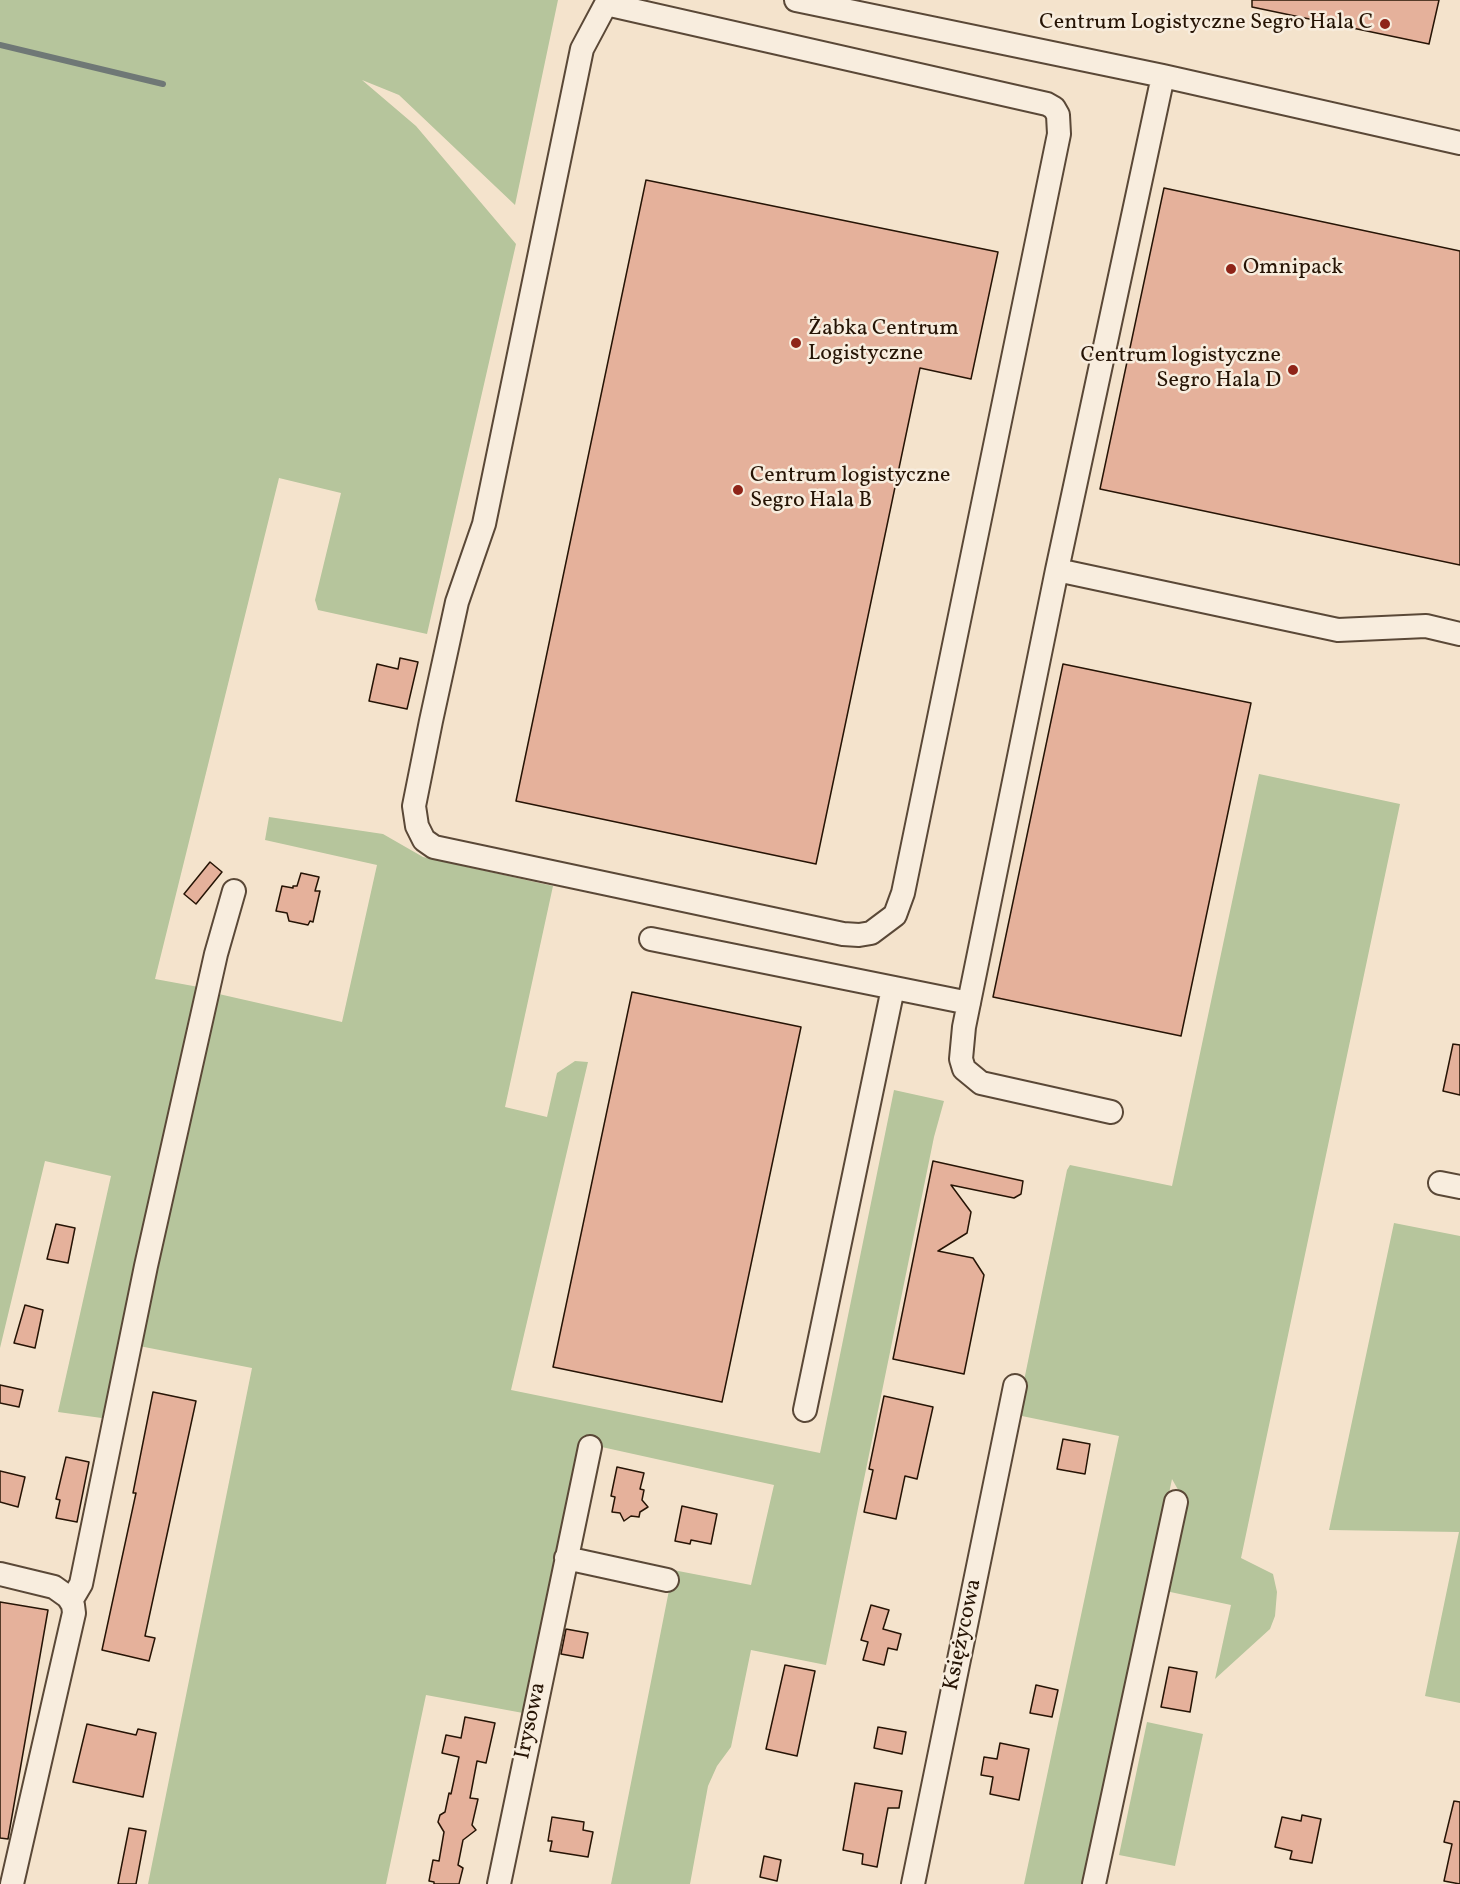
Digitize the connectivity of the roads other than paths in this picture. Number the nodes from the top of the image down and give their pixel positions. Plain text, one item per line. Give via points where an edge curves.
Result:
1 (796, 0) edge
2 (608, 1) edge
3 (1163, 76) junction
4 (1460, 144) edge
5 (1058, 570) junction
6 (1460, 634) edge
7 (234, 891) dead end
8 (651, 939) dead end
9 (893, 988) junction
10 (969, 1004) junction
11 (1111, 1112) dead end
12 (1015, 1386) dead end
13 (805, 1410) dead end
14 (590, 1447) dead end
15 (1176, 1502) dead end
16 (566, 1558) junction
17 (0, 1574) edge
18 (667, 1580) dead end
19 (71, 1601) junction
20 (12, 1884) edge
21 (499, 1884) edge
22 (913, 1884) edge
23 (1094, 1884) edge

1 - 3 street
2 - 2 street via 582,49 484,524 457,602 431,721 414,806 417,826 424,840 434,847 843,934 872,933 895,915 903,893 1059,134 1058,115 1047,104
3 - 4 street
3 - 5 street
5 - 6 street via 1338,630 1426,626
5 - 10 street
7 - 19 street via 216,954 154,1231 81,1584
8 - 9 street
9 - 10 street
9 - 13 street
10 - 11 street via 961,1059 973,1078 990,1086
12 - 22 street, Księżycowa
14 - 16 street, Irysowa
15 - 23 street
16 - 18 street
16 - 21 street, Irysowa
17 - 19 street via 54,1587
19 - 20 street via 71,1630

